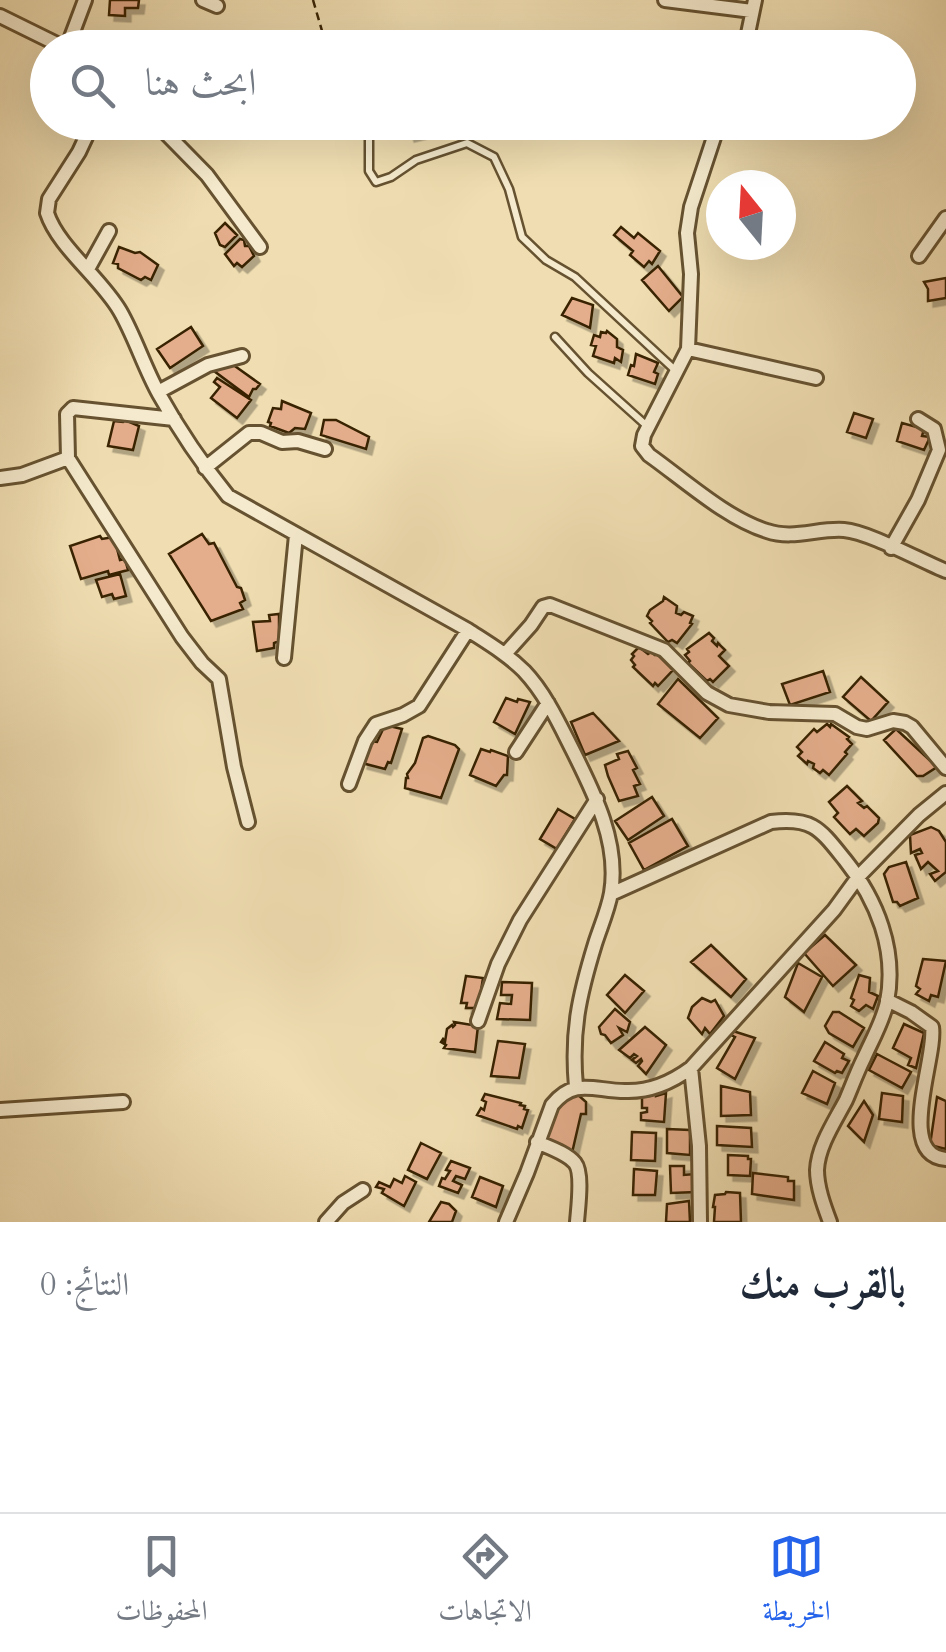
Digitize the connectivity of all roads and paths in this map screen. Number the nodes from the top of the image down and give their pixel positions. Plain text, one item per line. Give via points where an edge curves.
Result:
1 (84, 0) edge
2 (203, 0) edge
3 (313, 0) edge
4 (665, 0) edge
5 (217, 6) dead end
6 (754, 6) edge
7 (0, 16) edge
8 (73, 30) edge
9 (322, 30) edge
10 (30, 31) edge
11 (85, 140) edge
12 (174, 140) edge
13 (369, 140) edge
14 (713, 140) edge
15 (946, 218) edge
16 (109, 231) dead end
17 (260, 247) dead end
18 (919, 256) dead end
19 (88, 268) junction
20 (556, 337) dead end
21 (688, 348) junction
22 (242, 356) dead end
23 (677, 372) junction
24 (816, 378) dead end
25 (158, 392) junction
26 (918, 418) dead end
27 (174, 420) junction
28 (648, 427) junction
29 (326, 449) dead end
30 (68, 458) junction
31 (205, 468) junction
32 (0, 478) edge
33 (296, 535) junction
34 (891, 548) junction
35 (946, 571) edge
36 (468, 630) junction
37 (505, 654) junction
38 (284, 658) dead end
39 (548, 703) junction
40 (516, 752) dead end
41 (946, 768) edge
42 (349, 784) dead end
43 (946, 793) edge
44 (597, 799) junction
45 (248, 822) dead end
46 (858, 878) junction
47 (611, 894) junction
48 (887, 1000) junction
49 (478, 1021) dead end
50 (691, 1068) junction
51 (576, 1086) junction
52 (123, 1102) dead end
53 (0, 1110) edge
54 (537, 1142) junction
55 (946, 1159) edge
56 (363, 1190) dead end
57 (326, 1222) edge
58 (506, 1222) edge
59 (578, 1222) edge
60 (700, 1222) edge
61 (830, 1222) edge

1 - 8 street
2 - 5 street
3 - 9 path
4 - 6 street
7 - 10 street
11 - 19 street via 47,206 49,221
12 - 17 street
13 - 23 lane via 368,172 376,182 467,143 494,158 522,237 576,277
14 - 21 street via 687,234
15 - 18 street
16 - 19 street
19 - 25 street via 119,310
20 - 28 lane
21 - 23 street
21 - 24 street
22 - 25 street via 208,365
23 - 28 street
25 - 27 street
26 - 34 street via 934,429 939,450
27 - 30 street via 72,408
27 - 31 street
28 - 34 street via 642,446 649,455 742,522 787,535 845,530
29 - 31 street via 249,433
30 - 32 street
30 - 45 street via 182,637 219,679
31 - 33 street via 228,496
33 - 36 street
33 - 38 street
34 - 35 street
36 - 37 street
36 - 42 street via 419,706 376,724
37 - 39 street
37 - 41 street via 550,604 664,650 707,694 729,705 835,714 867,729 904,723
39 - 40 street
39 - 44 street
43 - 46 street
44 - 47 street via 610,848
44 - 49 street via 520,920
46 - 47 street via 814,827 792,819 771,822
46 - 48 street via 885,932
46 - 50 street
47 - 51 street via 580,994
48 - 55 street via 932,1027 921,1136 927,1152
48 - 61 street via 817,1169
50 - 51 street via 671,1081 628,1092
50 - 60 street
51 - 54 street via 552,1106
52 - 53 street
54 - 58 street
54 - 59 street via 576,1164
56 - 57 street

